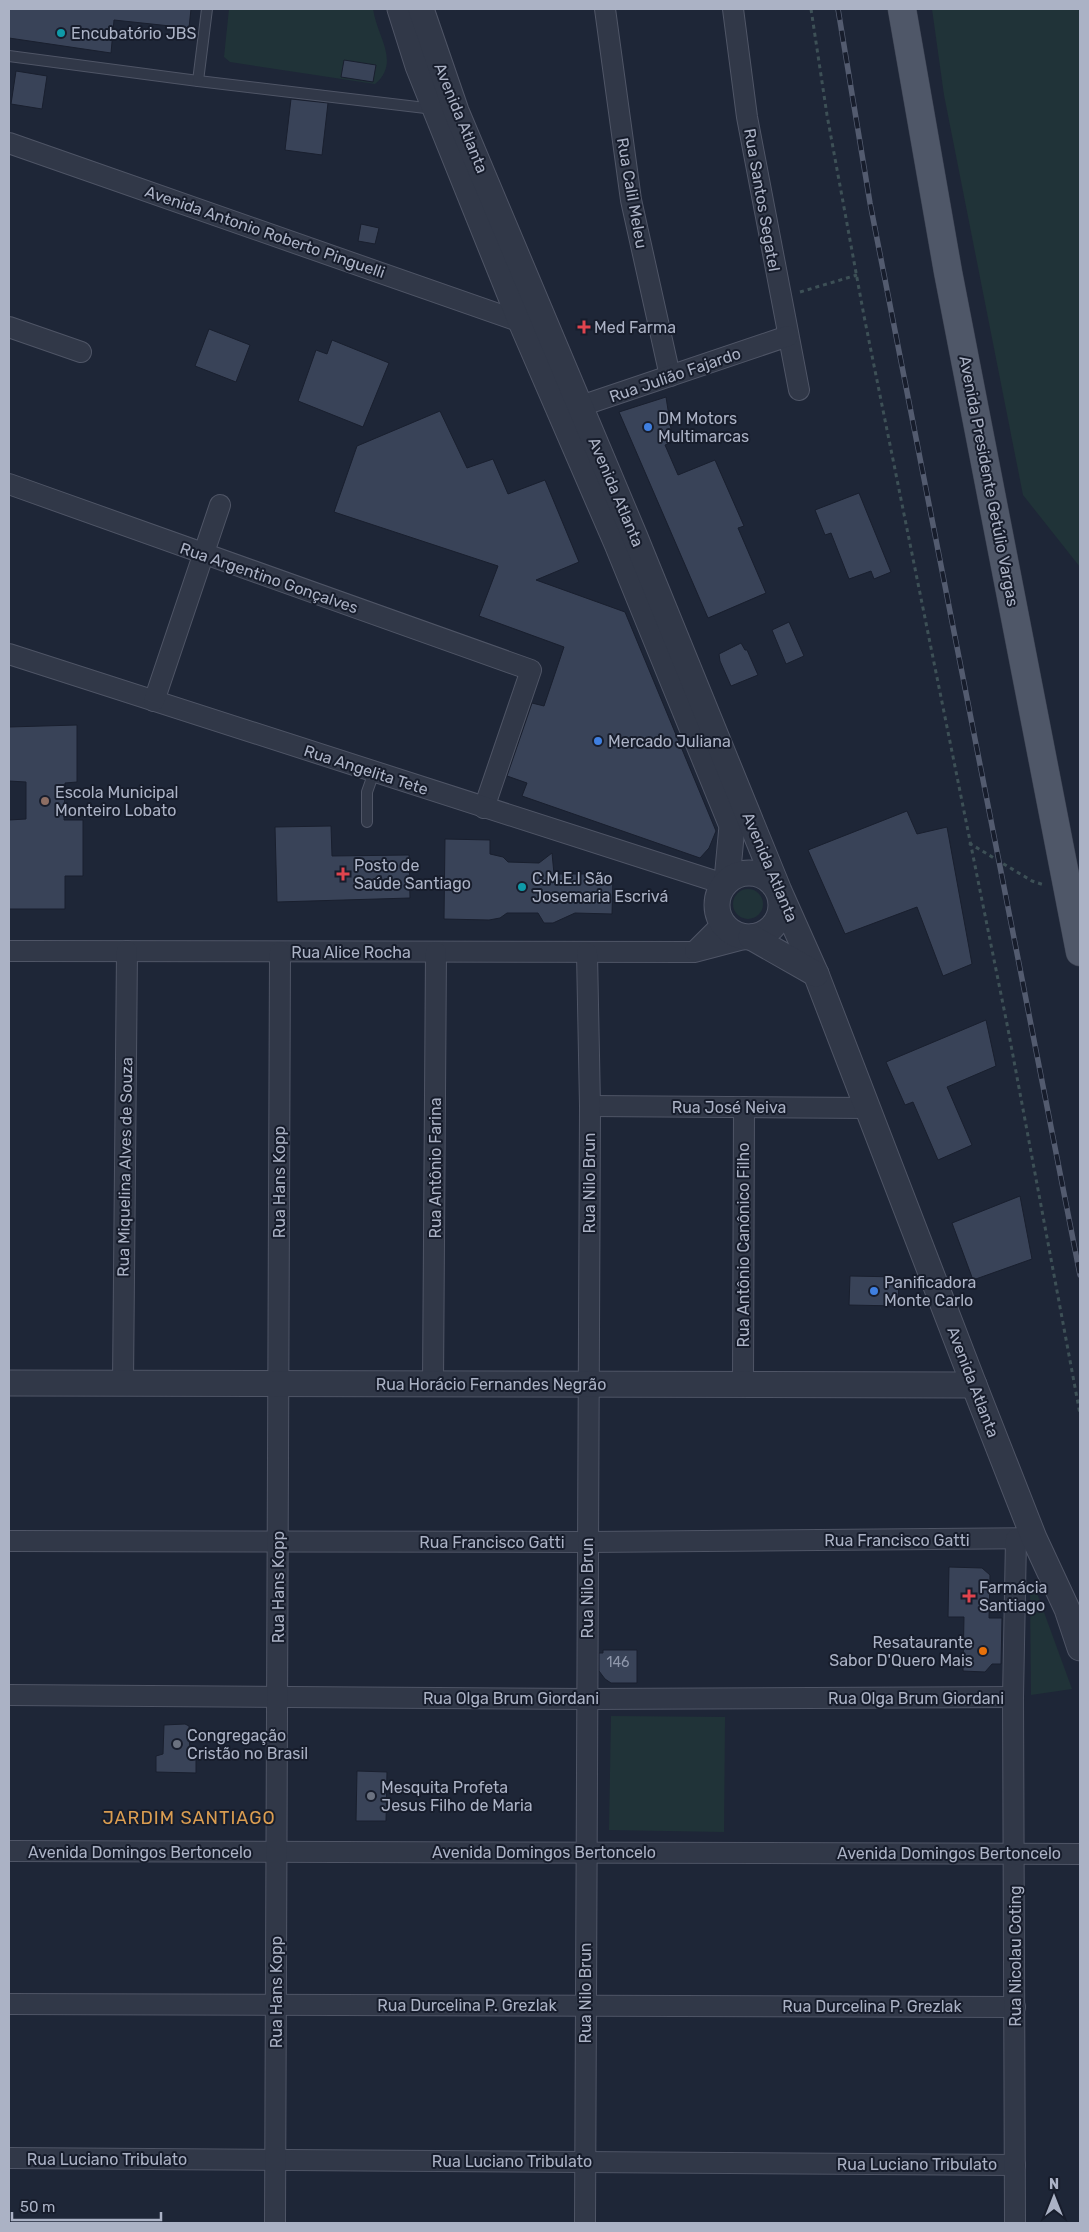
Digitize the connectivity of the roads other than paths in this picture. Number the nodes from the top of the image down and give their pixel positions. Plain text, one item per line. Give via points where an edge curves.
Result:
1 (207, 9) edge
2 (400, 9) edge
3 (421, 9) edge
4 (605, 9) edge
5 (733, 9) edge
6 (902, 9) edge
7 (9, 56) edge
8 (198, 81) junction
9 (446, 110) junction
10 (9, 143) edge
11 (532, 318) junction
12 (9, 327) edge
13 (788, 336) junction
14 (81, 352) dead end
15 (670, 376) junction
16 (799, 390) dead end
17 (570, 410) junction
18 (9, 484) edge
19 (220, 505) dead end
20 (626, 541) junction
21 (204, 554) junction
22 (9, 654) edge
23 (154, 701) junction
24 (374, 772) junction
25 (484, 808) junction
26 (367, 822) dead end
27 (725, 882) junction
28 (778, 891) junction
29 (722, 924) junction
30 (751, 937) junction
31 (9, 951) edge
32 (127, 951) junction
33 (280, 952) junction
34 (436, 952) junction
35 (694, 952) junction
36 (1080, 952) edge
37 (587, 953) junction
38 (816, 974) junction
39 (590, 1106) junction
40 (744, 1107) junction
41 (869, 1108) junction
42 (9, 1383) edge
43 (123, 1383) junction
44 (433, 1384) junction
45 (588, 1384) junction
46 (743, 1384) junction
47 (278, 1386) junction
48 (974, 1386) junction
49 (1025, 1538) junction
50 (9, 1541) edge
51 (278, 1542) junction
52 (588, 1542) junction
53 (1080, 1648) edge
54 (9, 1696) edge
55 (278, 1697) junction
56 (1013, 1697) junction
57 (586, 1699) junction
58 (9, 1851) edge
59 (585, 1851) junction
60 (277, 1853) junction
61 (1014, 1854) junction
62 (1080, 1854) edge
63 (9, 2004) edge
64 (276, 2005) junction
65 (584, 2006) junction
66 (1015, 2007) junction
67 (9, 2158) edge
68 (275, 2159) junction
69 (585, 2162) junction
70 (1015, 2164) junction
71 (276, 2223) edge
72 (585, 2223) edge
73 (1015, 2223) edge

1 - 8 lane
2 - 9 street, Avenida Atlanta via 418,66
3 - 9 street, Avenida Atlanta
4 - 15 street, Rua Calil Meleu via 631,200
5 - 13 street, Rua Santos Segatel via 748,117
6 - 36 main road, Avenida Presidente Getúlio Vargas via 948,272
7 - 8 lane
8 - 9 lane
9 - 11 street, Avenida Atlanta
10 - 11 street, Avenida Antonio Roberto Pinguelli
11 - 17 street, Avenida Atlanta
12 - 14 street
13 - 15 street, Rua Julião Fajardo
13 - 16 street, Rua Santos Segatel
15 - 17 street, Rua Julião Fajardo
17 - 20 street, Avenida Atlanta
18 - 21 street, Rua Argentino Gonçalves
19 - 21 street
20 - 27 street, Avenida Atlanta via 732,826
20 - 28 street, Avenida Atlanta
21 - 23 street
21 - 25 street, Rua Argentino Gonçalves via 531,670
22 - 23 street, Rua Angelita Tete
23 - 24 street, Rua Angelita Tete
24 - 25 street, Rua Angelita Tete
24 - 26 lane via 367,792
25 - 27 street, Rua Angelita Tete
27 - 28 street via 740,874 755,873 769,879
27 - 29 street via 716,904
28 - 30 street via 782,901 777,921 766,932
28 - 38 street, Avenida Atlanta
29 - 30 street via 730,932
29 - 35 street
30 - 35 street, Rua Alice Rocha
30 - 38 street
31 - 32 street, Rua Alice Rocha
32 - 33 street, Rua Alice Rocha
32 - 43 street, Rua Miquelina Alves de Souza
33 - 34 street, Rua Alice Rocha
33 - 47 street, Rua Hans Kopp
34 - 37 street, Rua Alice Rocha
34 - 44 street, Rua Antônio Farina
35 - 37 street, Rua Alice Rocha
37 - 39 street, Rua Nilo Brun
38 - 41 street, Avenida Atlanta
39 - 40 street, Rua José Neiva
39 - 45 street, Rua Nilo Brun
40 - 41 street, Rua José Neiva
40 - 46 street, Rua Antônio Canônico Filho
41 - 48 street, Avenida Atlanta
42 - 43 street, Rua Horácio Fernandes Negrão
43 - 47 street, Rua Horácio Fernandes Negrão
44 - 45 street, Rua Horácio Fernandes Negrão
44 - 47 street, Rua Horácio Fernandes Negrão
45 - 46 street, Rua Horácio Fernandes Negrão
45 - 52 street, Rua Nilo Brun
46 - 48 street, Rua Horácio Fernandes Negrão
47 - 51 street, Rua Hans Kopp
48 - 49 street, Avenida Atlanta
49 - 52 street, Rua Francisco Gatti
49 - 53 street, Avenida Atlanta via 1067,1609
49 - 56 street, Rua Nicolau Coting
50 - 51 street, Rua Francisco Gatti
51 - 52 street, Rua Francisco Gatti
51 - 55 street, Rua Hans Kopp
52 - 57 street, Rua Nilo Brun
54 - 55 street, Rua Olga Brum Giordani
55 - 57 street, Rua Olga Brum Giordani
55 - 60 street, Rua Hans Kopp
56 - 57 street, Rua Olga Brum Giordani
56 - 61 street, Rua Nicolau Coting
57 - 59 street, Rua Nilo Brun
58 - 60 street, Avenida Domingos Bertoncelo
59 - 60 street, Avenida Domingos Bertoncelo
59 - 61 street, Avenida Domingos Bertoncelo
59 - 65 street, Rua Nilo Brun
60 - 64 street, Rua Hans Kopp
61 - 62 street, Avenida Domingos Bertoncelo
61 - 66 street, Rua Nicolau Coting
63 - 64 street, Rua Durcelina P. Grezlak
64 - 65 street, Rua Durcelina P. Grezlak
64 - 68 street, Rua Hans Kopp
65 - 66 street, Rua Durcelina P. Grezlak
65 - 69 street, Rua Nilo Brun
66 - 70 street, Rua Nicolau Coting
67 - 68 street, Rua Luciano Tribulato
68 - 69 street, Rua Luciano Tribulato
68 - 71 street, Rua Hans Kopp
69 - 70 street, Rua Luciano Tribulato
69 - 72 street, Rua Nilo Brun
70 - 73 street, Rua Nicolau Coting

